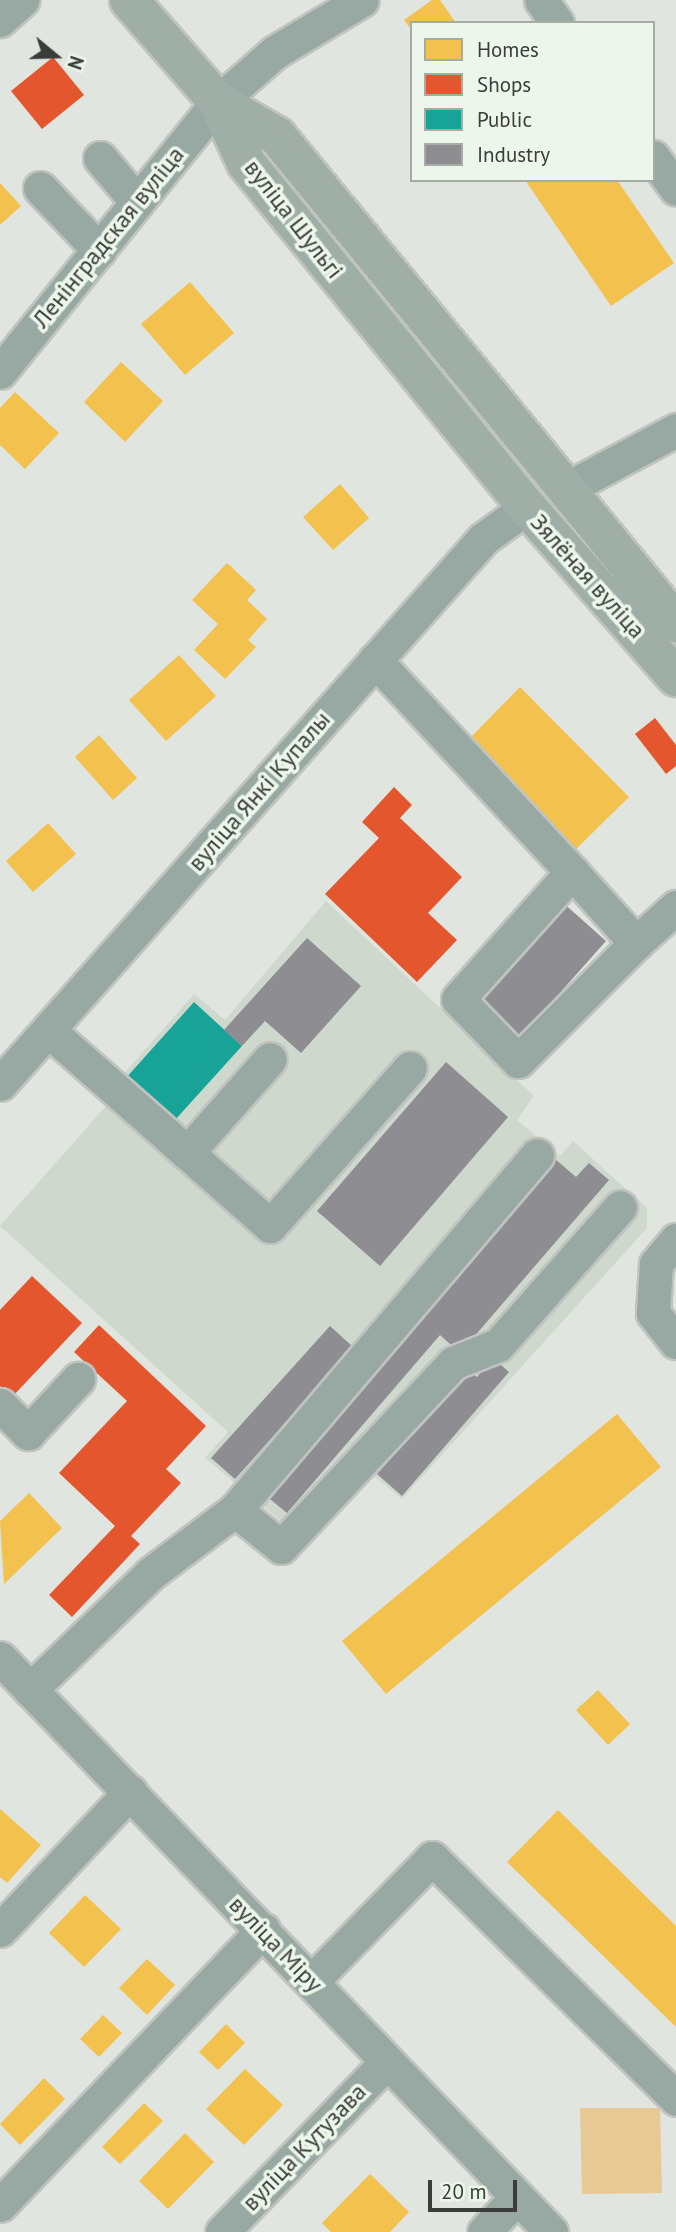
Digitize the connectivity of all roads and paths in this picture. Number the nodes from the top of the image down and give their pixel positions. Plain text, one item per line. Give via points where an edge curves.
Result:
1 (22, 0) edge
2 (129, 0) edge
3 (362, 0) edge
4 (541, 0) edge
5 (0, 20) edge
6 (556, 21) edge
7 (218, 102) junction
8 (100, 158) dead end
9 (655, 160) edge
10 (40, 188) dead end
11 (676, 189) edge
12 (137, 202) junction
13 (99, 250) junction
14 (0, 372) edge
15 (676, 430) edge
16 (564, 490) junction
17 (527, 507) junction
18 (676, 623) edge
19 (375, 660) junction
20 (676, 677) edge
21 (572, 872) junction
22 (676, 907) edge
23 (635, 943) junction
24 (48, 1030) junction
25 (270, 1059) dead end
26 (410, 1068) dead end
27 (0, 1084) edge
28 (187, 1153) junction
29 (537, 1155) dead end
30 (620, 1207) dead end
31 (676, 1240) edge
32 (676, 1342) edge
33 (78, 1379) dead end
34 (0, 1405) edge
35 (235, 1510) junction
36 (0, 1658) edge
37 (30, 1690) junction
38 (130, 1792) junction
39 (0, 1930) edge
40 (263, 1930) junction
41 (312, 1981) junction
42 (387, 2062) junction
43 (676, 2099) edge
44 (517, 2197) junction
45 (0, 2204) edge
46 (222, 2232) edge
47 (484, 2232) edge
48 (551, 2232) edge

1 - 5 street
2 - 7 main road
3 - 7 street, Ленінградская вуліца via 275,52
4 - 6 street
7 - 12 street, Ленінградская вуліца
7 - 16 main road, вуліца Шульгі via 277,136
7 - 17 main road, вуліца Шульгі via 246,163
8 - 12 street
9 - 11 street
10 - 13 street
12 - 13 street, Ленінградская вуліца
13 - 14 street, Ленінградская вуліца
15 - 16 street
16 - 17 main road
16 - 18 main road, Зялёная вуліца
17 - 19 street, вуліца Янкі Купалы via 483,539
17 - 20 main road, Зялёная вуліца
19 - 21 street
19 - 24 street, вуліца Янкі Купалы
21 - 23 street
21 - 23 street via 458,999 518,1061
22 - 23 street
24 - 27 street, вуліца Янкі Купалы
24 - 28 street
25 - 28 street
26 - 28 street via 270,1226
29 - 35 street
30 - 35 street via 498,1345 453,1363 281,1548
31 - 32 street via 656,1264 653,1313
33 - 34 street via 28,1433
35 - 37 street via 150,1574
36 - 37 street, вуліца Міру
37 - 38 street, вуліца Міру
38 - 39 street
38 - 40 street, вуліца Міру
40 - 41 street, вуліца Міру
40 - 45 street
41 - 42 street, вуліца Міру
41 - 43 street via 432,1858
42 - 44 street, вуліца Міру
42 - 46 street, вуліца Кутузава
44 - 47 street
44 - 48 street, вуліца Міру

